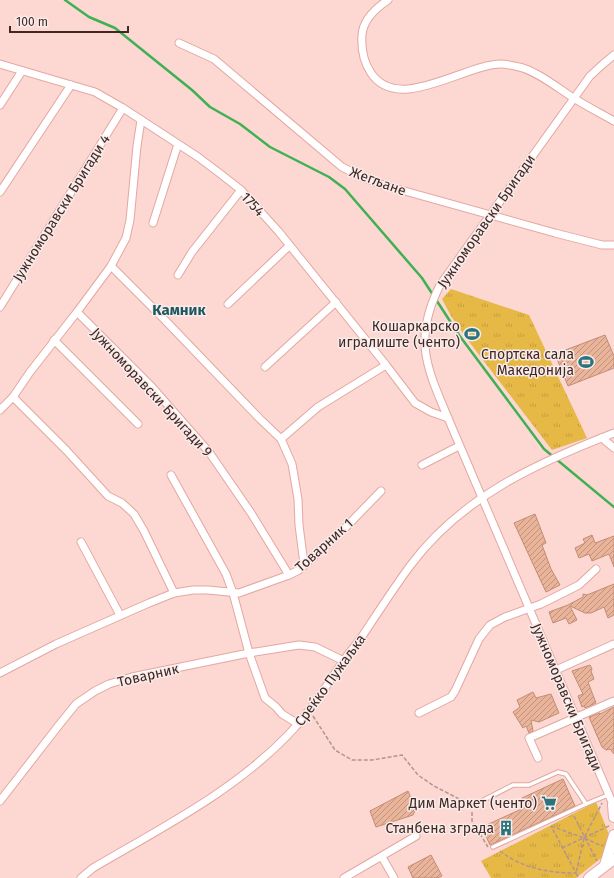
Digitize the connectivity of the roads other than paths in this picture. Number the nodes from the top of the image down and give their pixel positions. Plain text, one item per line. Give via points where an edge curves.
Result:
1 (388, 0) edge
2 (179, 44) dead end
3 (614, 55) edge
4 (0, 64) edge
5 (22, 71) junction
6 (71, 84) junction
7 (574, 98) junction
8 (0, 106) edge
9 (123, 108) junction
10 (142, 120) junction
11 (614, 121) edge
12 (178, 144) junction
13 (241, 190) junction
14 (0, 192) edge
15 (490, 215) junction
16 (153, 223) dead end
17 (614, 245) edge
18 (290, 246) junction
19 (111, 266) junction
20 (178, 275) dead end
21 (336, 302) junction
22 (228, 304) dead end
23 (0, 308) edge
24 (77, 312) junction
25 (54, 340) junction
26 (386, 365) junction
27 (265, 367) dead end
28 (13, 397) junction
29 (0, 410) edge
30 (448, 418) junction
31 (138, 424) dead end
32 (614, 433) edge
33 (602, 438) junction
34 (281, 439) junction
35 (460, 446) junction
36 (614, 448) edge
37 (422, 466) dead end
38 (171, 475) dead end
39 (381, 491) dead end
40 (482, 498) junction
41 (81, 542) dead end
42 (304, 564) junction
43 (596, 569) dead end
44 (288, 576) junction
45 (174, 593) junction
46 (233, 593) junction
47 (529, 608) junction
48 (120, 615) junction
49 (614, 644) edge
50 (249, 654) junction
51 (344, 661) junction
52 (556, 670) junction
53 (0, 672) edge
54 (614, 701) edge
55 (419, 713) dead end
56 (576, 718) junction
57 (298, 724) junction
58 (538, 758) dead end
59 (0, 801) edge
60 (611, 803) edge
61 (586, 804) junction
62 (472, 806) road end
63 (613, 825) edge
64 (416, 836) dead end
65 (493, 847) road end
66 (382, 857) junction
67 (614, 858) edge
68 (605, 865) edge
69 (81, 878) edge
70 (344, 878) edge
71 (394, 878) edge
72 (584, 878) edge

1 - 7 street via 364,23 362,33 365,64 374,78 387,86 406,89 432,85 501,64 522,67
2 - 15 street, Жегљане via 214,59 342,167 383,185
3 - 7 street, Јужноморавски Бригади via 590,76
4 - 5 street, 1754
5 - 6 street, 1754
5 - 8 street
6 - 9 street, 1754 via 95,92
6 - 14 street
7 - 11 street
7 - 15 street, Јужноморавски Бригади
9 - 10 street, 1754
9 - 23 street, Јужноморавски Бригади 4
10 - 12 street, 1754
10 - 19 street via 130,220 126,238
12 - 13 street, 1754
12 - 16 street
13 - 18 street, 1754
13 - 20 street via 192,252
15 - 17 street, Жегљане via 602,245
15 - 30 street, Јужноморавски Бригади via 440,285 433,298 426,323 425,353 430,374
18 - 21 street, 1754
18 - 22 street
19 - 24 street
19 - 34 street
21 - 26 street, 1754
21 - 27 street
24 - 25 street
24 - 44 street, Јужноморавски Бригади 9 via 152,388 209,452 251,513
25 - 28 street
25 - 31 street
26 - 30 street, 1754 via 415,403
26 - 34 street via 318,407
28 - 29 street
28 - 45 street via 108,496 134,514
30 - 35 street, Јужноморавски Бригади
32 - 33 street, Среќко Пужаљка
33 - 36 street
33 - 40 street, Среќко Пужаљка via 532,467
34 - 42 street via 292,464
35 - 37 street
35 - 40 street, Јужноморавски Бригади
38 - 46 street via 226,574
39 - 42 street, Товарник 1 via 345,528
40 - 47 street, Јужноморавски Бригади
40 - 51 street, Среќко Пужаљка via 437,535 411,565
41 - 48 street
42 - 44 street, Товарник 1
43 - 47 street, Јужноморавски Бригади via 579,585
44 - 46 street, Товарник 1 via 245,592
45 - 46 street, Товарник 1 via 193,590
45 - 48 street, Товарник 1
46 - 50 street
47 - 52 street, Јужноморавски Бригади
47 - 55 street, Јужноморавски Бригади via 490,625 479,639 455,691 450,697
48 - 53 street, Товарник 1
49 - 52 street
50 - 51 street, Товарник via 308,646
50 - 57 street via 265,698 282,714
50 - 59 street, Товарник via 132,677 94,691 76,704
51 - 57 street, Среќко Пужаљка via 310,711
52 - 56 street, Јужноморавски Бригади
54 - 56 street
56 - 58 street via 529,738
56 - 60 street, Јужноморавски Бригади
57 - 69 street, Среќко Пужаљка via 262,760 230,785 93,868
60 - 61 lane
60 - 63 main road
61 - 62 lane via 566,774 558,772 529,785 513,784
61 - 65 lane
63 - 68 main road
64 - 66 street
66 - 70 street
66 - 71 street
67 - 68 main road
68 - 72 main road

